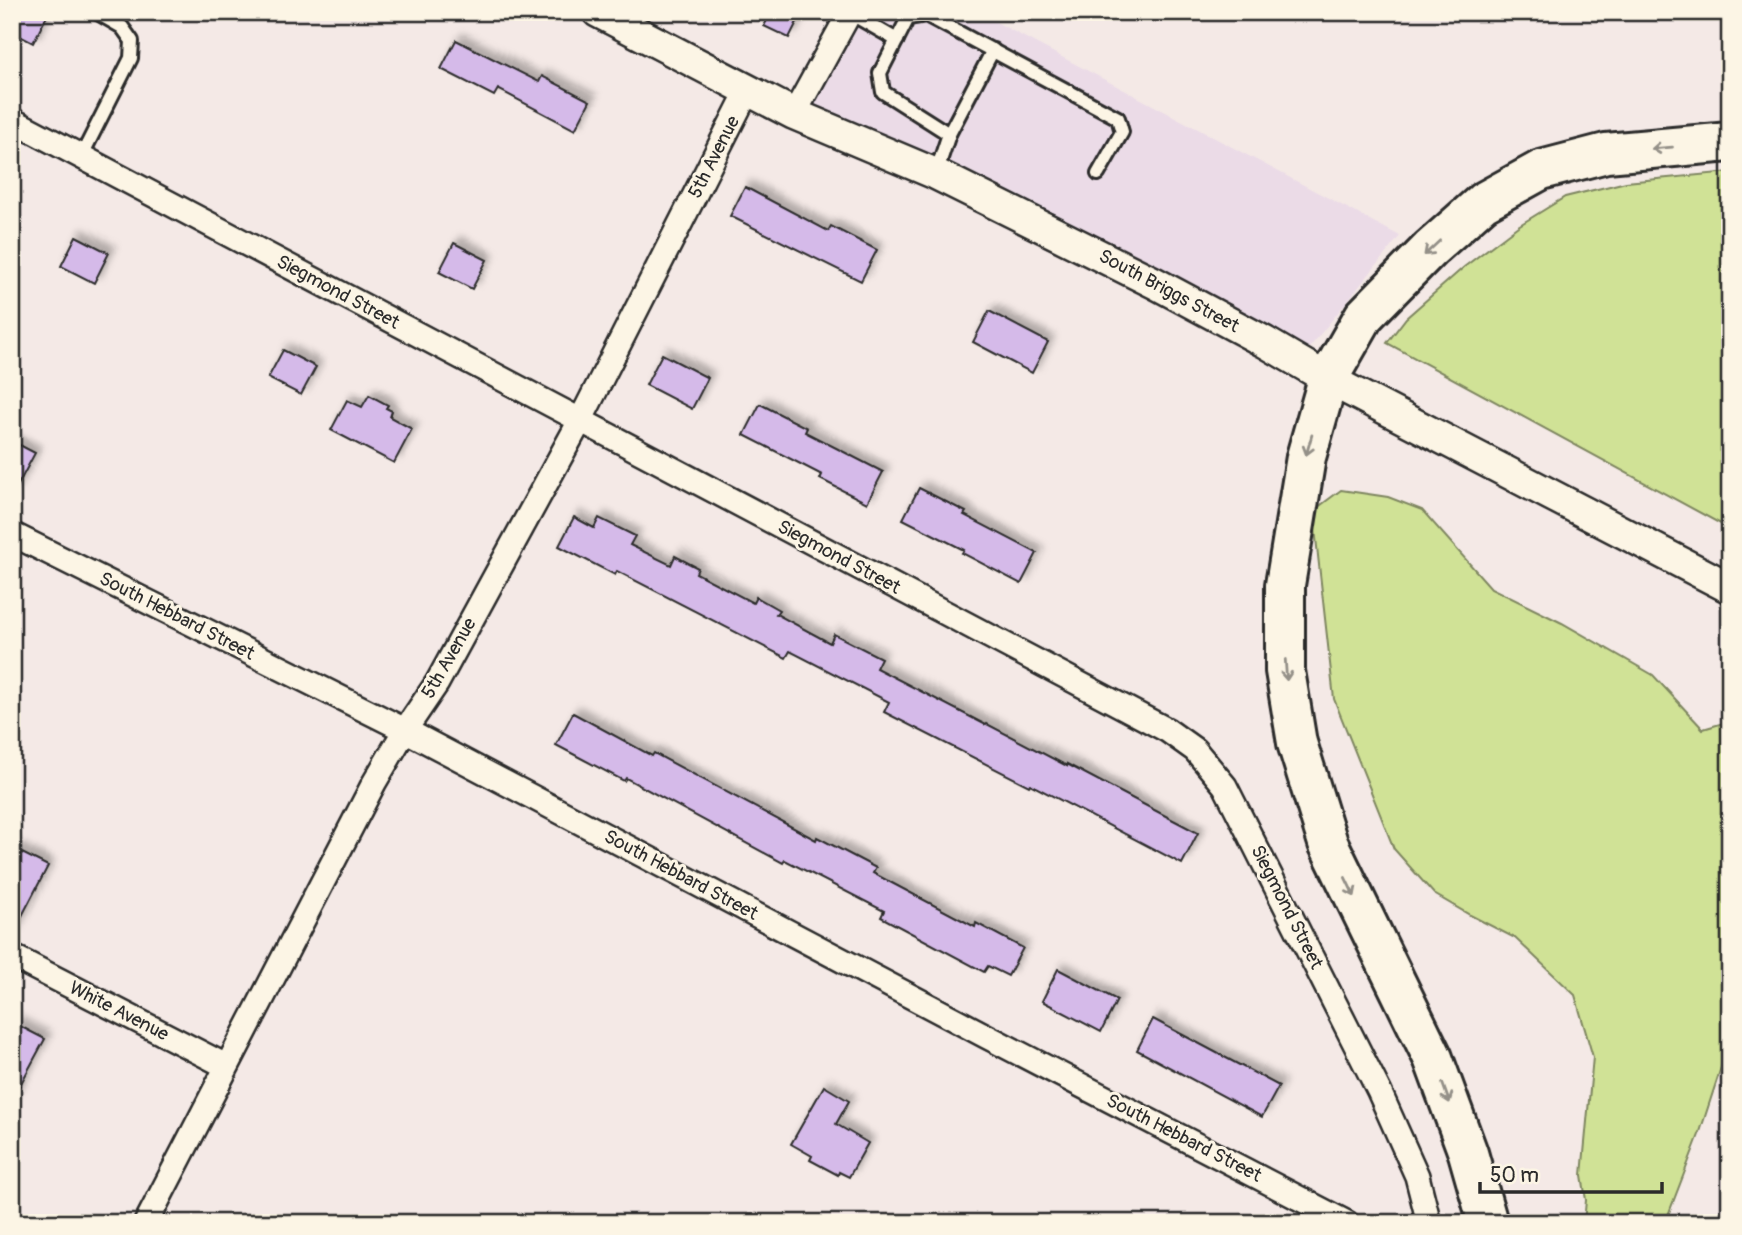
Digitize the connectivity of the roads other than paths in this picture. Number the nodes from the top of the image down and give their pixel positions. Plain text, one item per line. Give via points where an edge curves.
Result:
1 (96, 12) edge
2 (598, 12) edge
3 (850, 13) edge
4 (897, 40) junction
5 (993, 50) junction
6 (748, 90) junction
7 (794, 114) junction
8 (12, 120) edge
9 (949, 134) junction
10 (1730, 142) edge
11 (81, 157) junction
12 (936, 174) junction
13 (1098, 174) dead end
14 (1328, 379) junction
15 (580, 421) junction
16 (12, 534) edge
17 (1730, 588) edge
18 (405, 730) junction
19 (12, 956) edge
20 (226, 1066) junction
21 (146, 1223) edge
22 (1347, 1223) edge
23 (1429, 1223) edge
24 (1488, 1223) edge

1 - 11 lane via 122,27 132,41 131,58
2 - 6 street, South Briggs Street
3 - 4 lane
3 - 7 street
4 - 5 lane via 908,18 926,15
4 - 9 lane via 880,73 883,92
5 - 9 lane
5 - 13 lane via 1118,118 1122,132
6 - 7 street, South Briggs Street
6 - 15 street, 5th Avenue
7 - 12 street, South Briggs Street
8 - 11 street, Siegmond Street
9 - 12 lane
10 -> 14 highway via 1606,153 1541,170 1483,202 1364,316
11 - 15 street, Siegmond Street
12 - 14 street, South Briggs Street via 1155,282
14 - 17 street, South Briggs Street
14 -> 24 highway via 1306,457 1285,585 1285,671 1297,743 1328,843 1433,1058
15 - 18 street, 5th Avenue via 437,683
15 - 23 street, Siegmond Street via 1155,723 1195,750 1225,786 1379,1091 1416,1176
16 - 18 street, South Hebbard Street
18 - 20 street, 5th Avenue
18 - 22 street, South Hebbard Street
19 - 20 street, White Avenue
20 - 21 street, 5th Avenue

